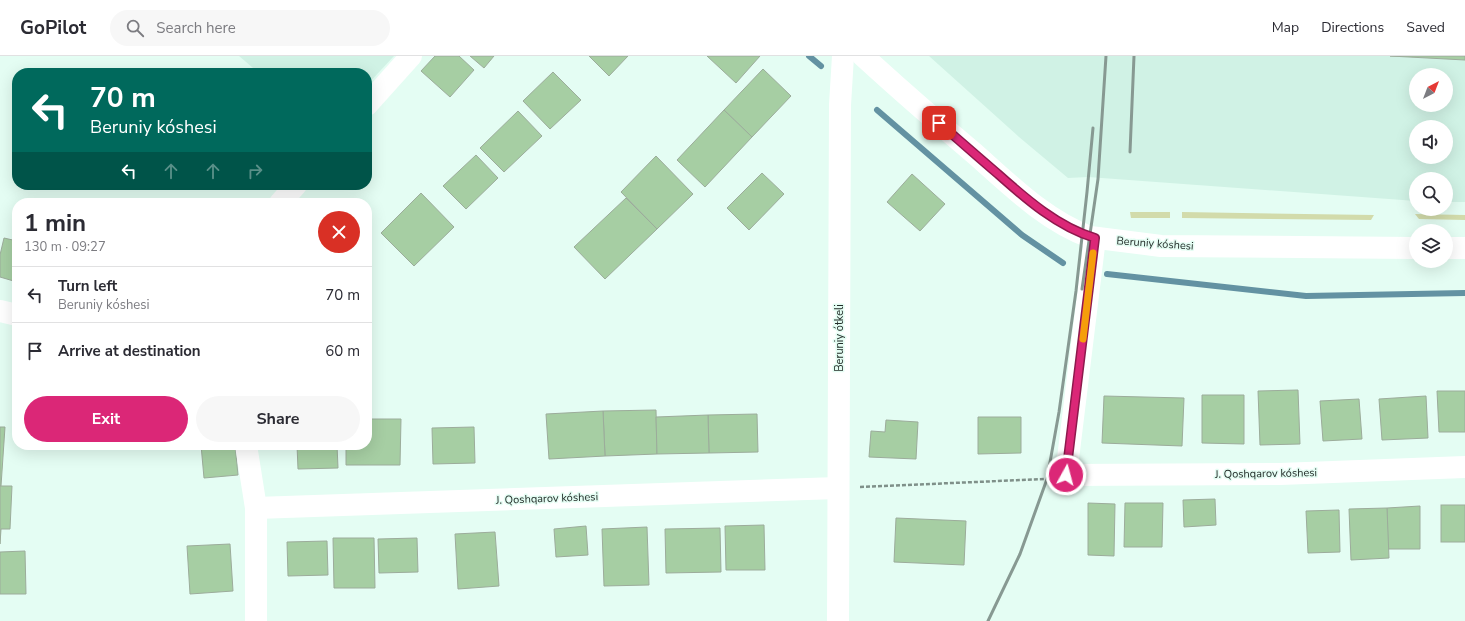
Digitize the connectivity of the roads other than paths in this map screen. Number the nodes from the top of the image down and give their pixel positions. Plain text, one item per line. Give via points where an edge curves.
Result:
1 (411, 56) edge
2 (844, 56) edge
3 (863, 56) edge
4 (881, 64) edge
5 (372, 99) edge
6 (292, 190) edge
7 (284, 198) edge
8 (1095, 238) junction
9 (1409, 248) edge
10 (1453, 248) edge
11 (1465, 248) edge
12 (0, 311) edge
13 (12, 314) edge
14 (247, 450) edge
15 (1465, 467) edge
16 (838, 488) junction
17 (256, 508) junction
18 (256, 621) edge
19 (838, 621) edge

1 - 5 street
2 - 16 street, Beruniy ótkeli via 840,105
3 - 4 street, Beruniy kóshesi
4 - 8 street, Beruniy kóshesi via 1022,195 1051,217
6 - 7 street
8 - 9 street, Beruniy kóshesi via 1161,246
8 - 15 street, J. Qoshqarov kóshesi via 1066,475 1280,474
10 - 11 street
12 - 13 street
14 - 17 street
16 - 17 street, J. Qoshqarov kóshesi
16 - 19 street, Beruniy ótkeli
17 - 18 street

